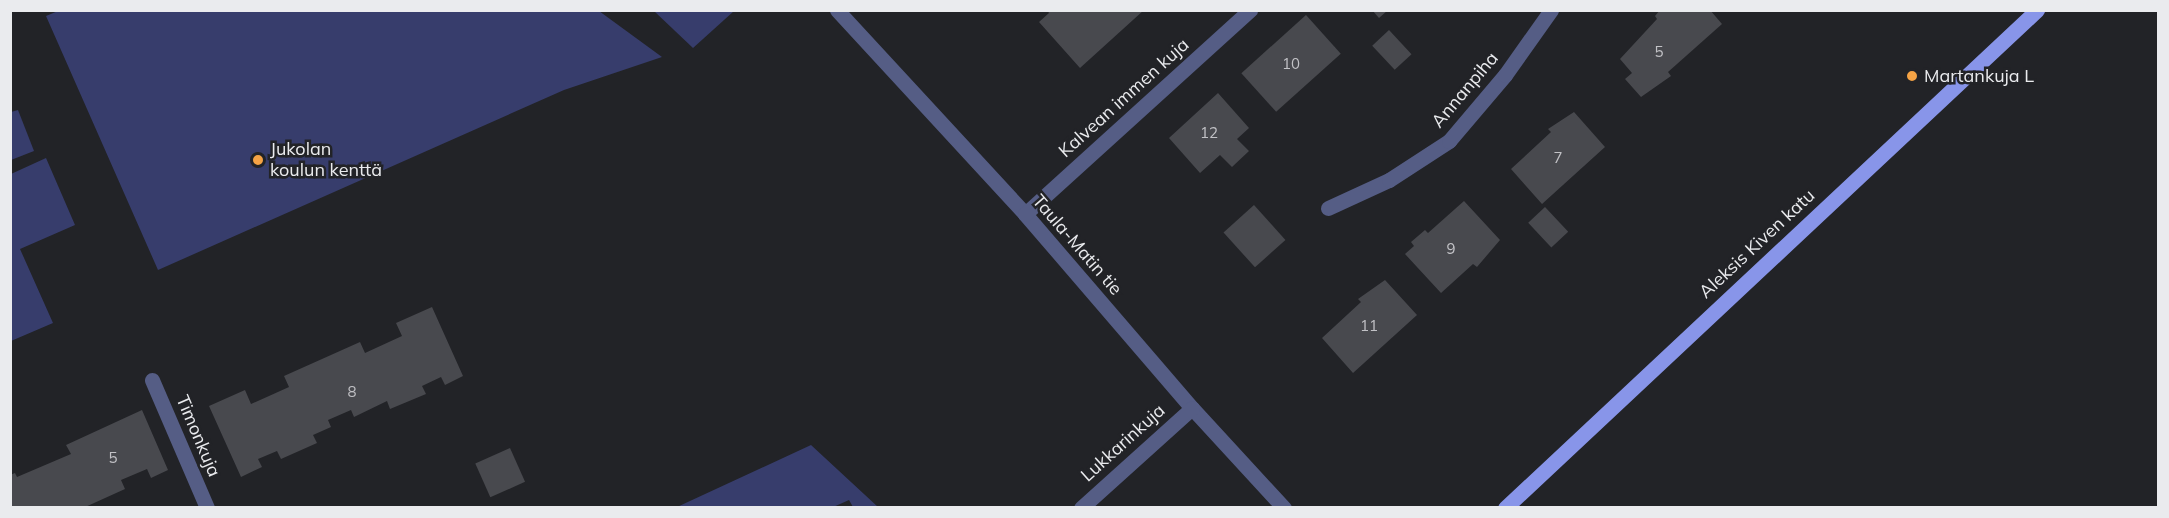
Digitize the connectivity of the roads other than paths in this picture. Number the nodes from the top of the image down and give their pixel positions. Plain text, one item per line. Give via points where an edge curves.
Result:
1 (837, 10) edge
2 (1250, 10) edge
3 (2037, 10) edge
4 (1543, 13) edge
5 (1328, 208) dead end
6 (1025, 214) junction
7 (152, 380) dead end
8 (1192, 408) junction
9 (207, 507) edge
10 (1081, 507) edge
11 (1284, 507) edge
12 (1505, 507) edge

1 - 6 street, Taula-Matin tie
2 - 6 street, Kalvean immen kuja
3 - 12 main road, Aleksis Kiven katu
4 - 5 street, Annanpiha via 1505,75 1449,141 1389,180
6 - 8 street, Taula-Matin tie
7 - 9 street, Timonkuja
8 - 10 street, Lukkarinkuja
8 - 11 street, Taula-Matin tie

